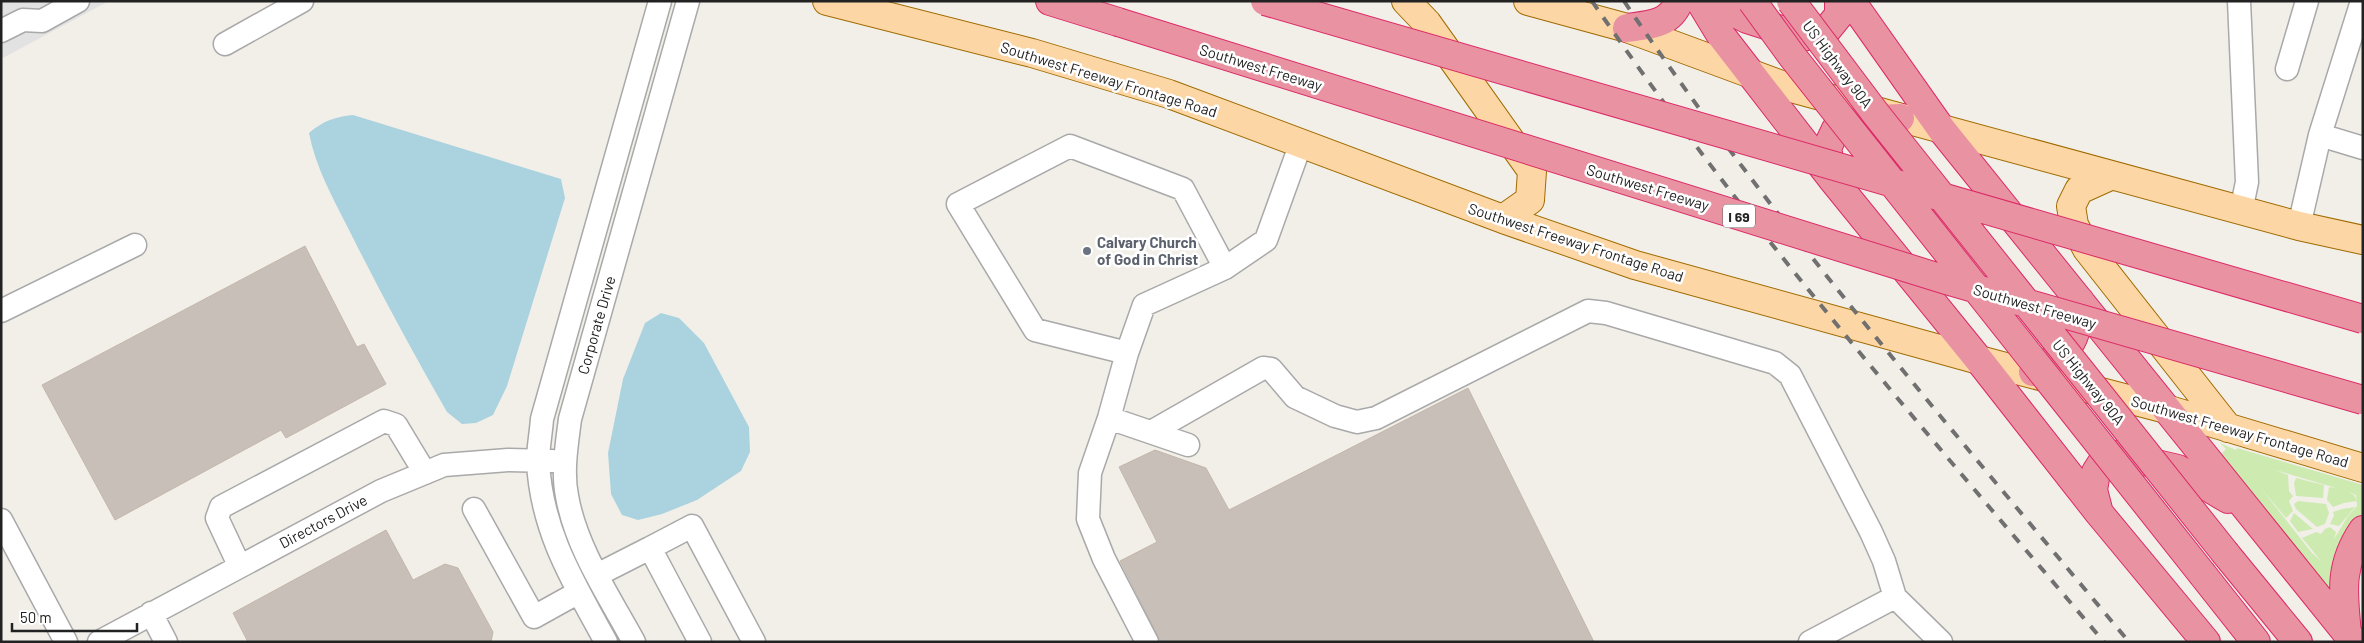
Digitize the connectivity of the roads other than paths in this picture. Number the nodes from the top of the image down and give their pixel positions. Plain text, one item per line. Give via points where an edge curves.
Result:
1 (78, 1) edge
2 (302, 1) edge
3 (660, 1) edge
4 (688, 1) edge
5 (827, 1) edge
6 (1050, 1) edge
7 (1264, 1) edge
8 (1406, 1) edge
9 (1528, 1) edge
10 (1678, 1) edge
11 (1700, 1) edge
12 (1712, 1) edge
13 (1752, 1) edge
14 (1791, 1) edge
15 (1840, 1) edge
16 (1851, 1) edge
17 (2239, 1) edge
18 (2308, 1) edge
19 (2362, 1) edge
20 (1627, 28) junction
21 (1, 31) edge
22 (225, 44) dead end
23 (2287, 69) dead end
24 (1750, 74) junction
25 (1900, 118) junction
26 (1942, 130) junction
27 (2320, 135) junction
28 (1301, 143) junction
29 (2363, 148) edge
30 (2110, 176) junction
31 (1833, 180) junction
32 (2241, 211) junction
33 (1503, 219) junction
34 (2299, 226) junction
35 (2363, 240) edge
36 (135, 245) dead end
37 (1225, 268) junction
38 (2080, 301) junction
39 (1, 311) edge
40 (2363, 319) edge
41 (1127, 352) junction
42 (1979, 360) junction
43 (2033, 372) junction
44 (2363, 400) edge
45 (2166, 409) junction
46 (1109, 418) junction
47 (2228, 428) junction
48 (1151, 432) junction
49 (1188, 445) dead end
50 (538, 461) junction
51 (566, 462) junction
52 (2363, 468) edge
53 (425, 473) junction
54 (474, 509) dead end
55 (2099, 513) junction
56 (2252, 516) junction
57 (1, 520) edge
58 (2363, 530) edge
59 (650, 548) junction
60 (239, 565) junction
61 (597, 575) junction
62 (579, 592) junction
63 (1895, 597) junction
64 (151, 613) junction
65 (2350, 637) edge
66 (66, 642) edge
67 (99, 642) edge
68 (166, 642) edge
69 (606, 642) edge
70 (634, 642) edge
71 (700, 642) edge
72 (754, 642) edge
73 (1147, 642) edge
74 (1810, 642) edge
75 (1941, 642) edge
76 (2206, 642) edge
77 (2256, 642) edge
78 (2298, 642) edge

1 - 21 street via 42,21 23,20
2 - 22 street
3 - 50 street, Corporate Drive via 542,420
4 - 51 street, Corporate Drive via 570,419
5 - 28 main road, Southwest Freeway Frontage Road via 1050,59 1169,94
6 - 44 highway, Southwest Freeway / I 69, bridge via 1946,280
7 - 40 highway, bridge
8 - 33 main road via 1427,23 1532,172 1530,200
9 - 20 main road
10 - 20 highway via 1676,9 1662,23
11 - 24 highway
12 - 15 highway via 1747,19 1803,37 1826,31 1839,14
13 - 77 highway, US Highway 90A, bridge via 1792,56
14 - 78 highway, US Highway 90A, bridge via 1876,114
16 - 26 highway
17 - 32 street via 2247,182
18 - 23 street
19 - 27 street
20 - 24 main road
24 - 25 main road
24 - 31 highway
25 - 26 main road
25 - 31 highway via 1860,120 1836,129 1827,148
26 - 30 main road
26 - 38 highway
27 - 29 street
27 - 34 street
28 - 33 main road, Southwest Freeway Frontage Road
28 - 37 street via 1266,240
30 - 32 main road
30 - 47 main road via 2079,190 2071,206 2074,225 2088,249
31 - 42 highway
32 - 34 main road
33 - 42 main road, Southwest Freeway Frontage Road via 1634,265
34 - 35 main road
36 - 39 street
37 - 41 street via 1144,305
37 - 41 street via 1182,189 1070,146 958,204 1035,330
38 - 43 highway via 2076,334 2060,357
38 - 45 highway
41 - 46 street
42 - 43 main road, Southwest Freeway Frontage Road
42 - 55 highway
43 - 45 main road, Southwest Freeway Frontage Road
45 - 47 main road, Southwest Freeway Frontage Road
45 - 56 highway
46 - 48 street
46 - 73 street via 1090,473 1088,518 1104,559
47 - 52 main road, Southwest Freeway Frontage Road
48 - 49 street
48 - 63 street via 1263,368 1271,369 1295,396 1336,416 1357,422 1376,418 1588,311 1606,313 1775,363 1790,375 1874,539
50 - 51 street, Directors Drive
50 - 53 street, Directors Drive via 444,465
50 - 62 street, Corporate Drive via 545,512 561,559
51 - 61 street, Corporate Drive via 566,495 578,534
53 - 60 street, Directors Drive via 381,491
53 - 60 street via 396,425 384,421 220,507 217,518
54 - 62 street via 534,617
55 - 56 highway via 2093,490 2096,472 2103,461 2118,455 2178,469 2200,480
55 - 76 highway
56 - 65 highway
57 - 66 street
58 - 65 highway via 2352,546 2344,570
59 - 61 street
59 - 71 street
59 - 72 street via 692,526
60 - 64 street, Directors Drive
61 - 70 street, Corporate Drive
62 - 69 street, Corporate Drive
63 - 74 street
63 - 75 street
64 - 67 street, Directors Drive
64 - 68 street

